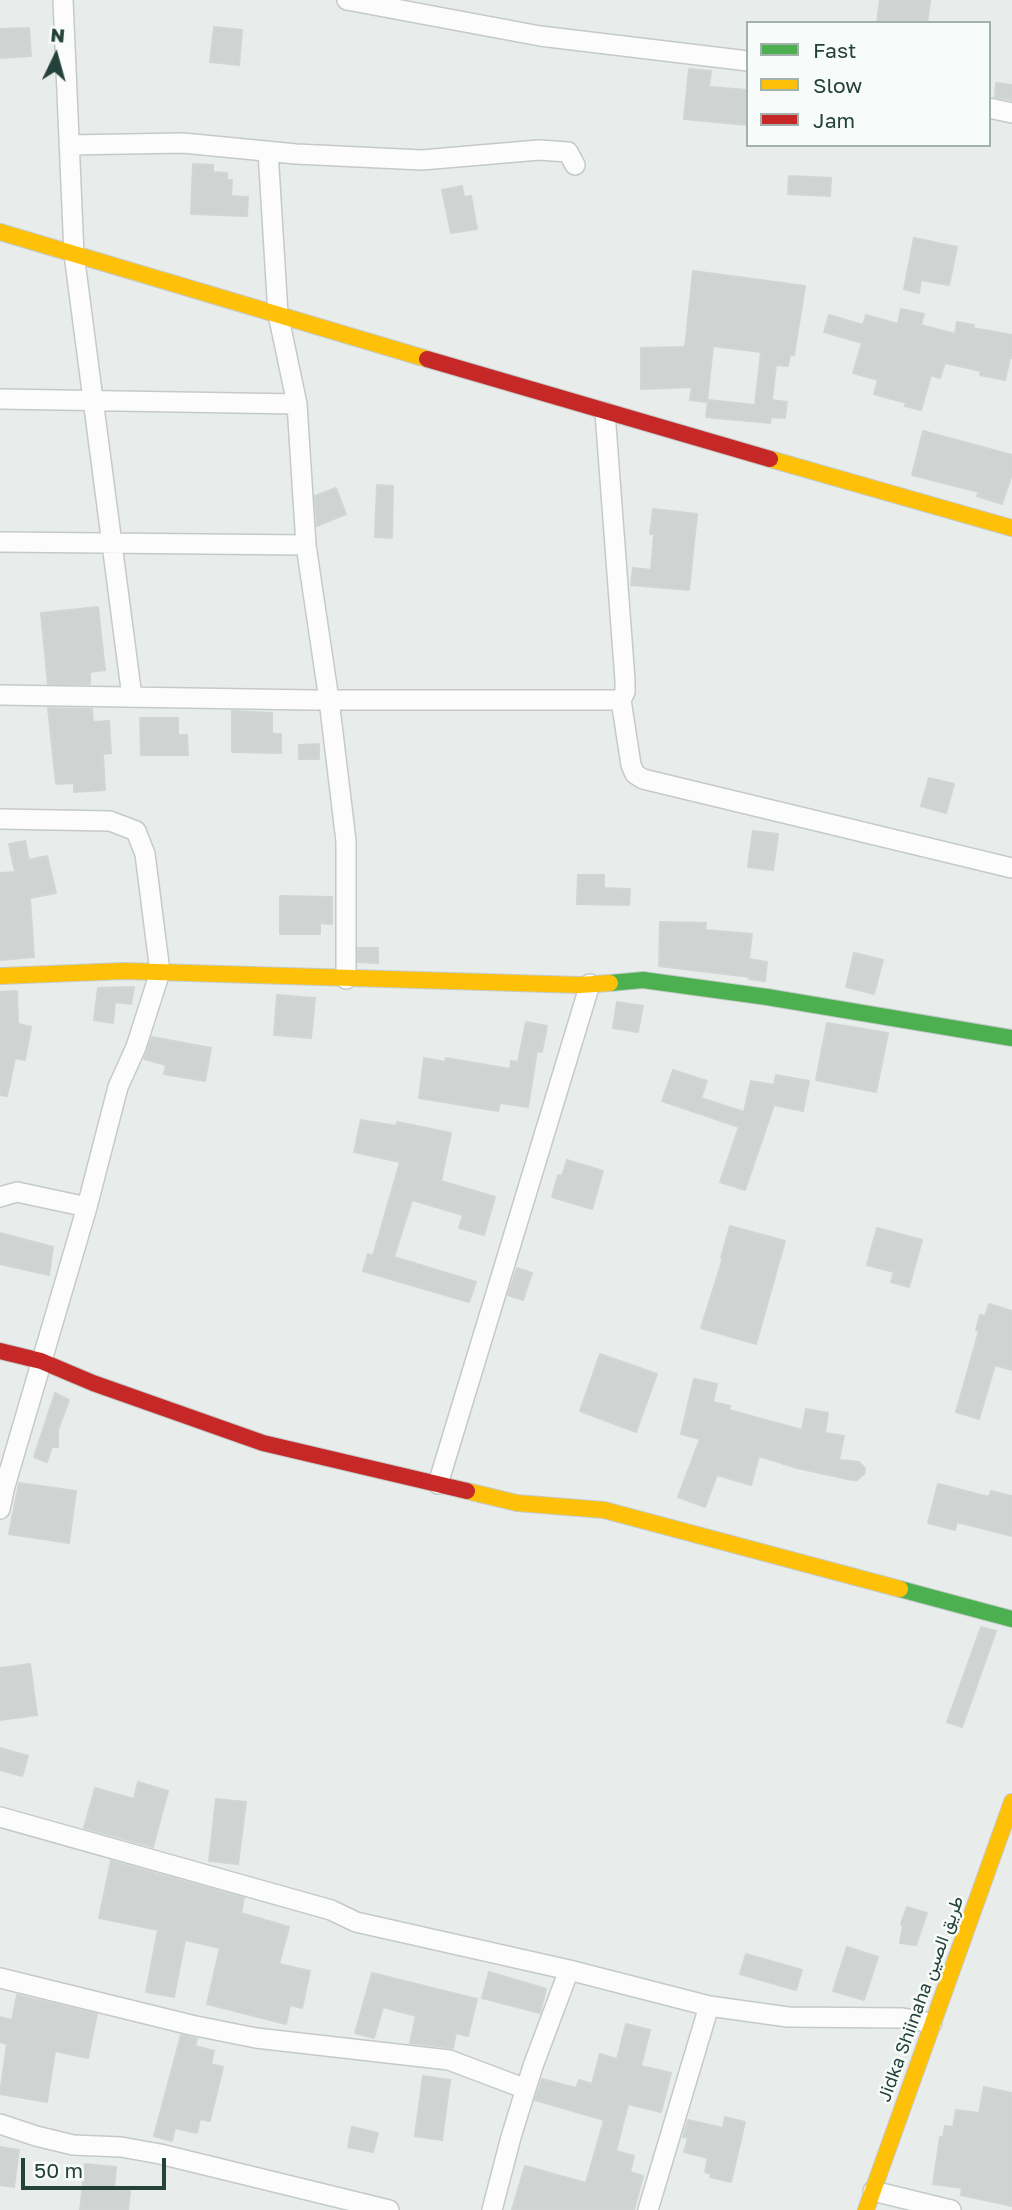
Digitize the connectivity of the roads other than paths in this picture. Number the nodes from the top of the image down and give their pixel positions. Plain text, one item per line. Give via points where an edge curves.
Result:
1 (63, 0) edge
2 (347, 0) edge
3 (746, 61) edge
4 (991, 108) edge
5 (1012, 113) edge
6 (69, 145) junction
7 (268, 151) junction
8 (575, 165) dead end
9 (0, 232) edge
10 (74, 254) junction
11 (278, 314) junction
12 (0, 398) edge
13 (93, 400) junction
14 (297, 404) junction
15 (605, 412) junction
16 (1012, 528) edge
17 (0, 542) edge
18 (112, 543) junction
19 (306, 545) junction
20 (0, 695) edge
21 (132, 697) junction
22 (329, 700) junction
23 (621, 700) junction
24 (0, 819) edge
25 (1012, 868) edge
26 (160, 972) junction
27 (0, 976) edge
28 (346, 979) junction
29 (590, 984) junction
30 (1012, 1038) edge
31 (0, 1197) edge
32 (87, 1207) junction
33 (0, 1351) edge
34 (41, 1361) junction
35 (438, 1484) junction
36 (2, 1486) edge
37 (0, 1509) edge
38 (1012, 1619) edge
39 (1012, 1802) edge
40 (0, 1816) edge
41 (569, 1970) junction
42 (0, 1978) edge
43 (709, 2006) junction
44 (932, 2023) junction
45 (526, 2089) junction
46 (0, 2124) edge
47 (873, 2191) junction
48 (389, 2210) edge
49 (492, 2210) edge
50 (648, 2210) edge
51 (866, 2210) edge
52 (951, 2210) edge

1 - 6 street
2 - 3 street via 540,36
4 - 5 street
6 - 7 street via 183,144
6 - 10 street
7 - 8 street via 422,160 539,150 568,152
7 - 11 street
9 - 10 street
10 - 11 street
10 - 13 street
11 - 14 street
11 - 15 street
12 - 13 street
13 - 14 street
13 - 18 street
14 - 19 street
15 - 16 street
15 - 23 street via 625,680
17 - 18 street
18 - 19 street
18 - 21 street
19 - 22 street
20 - 21 street
21 - 22 street
22 - 23 street
22 - 28 street via 346,841
23 - 25 street via 631,765 643,779
24 - 26 street via 110,821 136,831 145,853
26 - 27 street
26 - 28 street
26 - 32 street via 118,1087
28 - 29 street
29 - 30 street via 643,980
29 - 35 street
31 - 32 street via 17,1192
32 - 34 street
33 - 34 street
34 - 35 street via 263,1443
34 - 36 street
35 - 38 street via 517,1503 604,1510
36 - 37 street
39 - 44 street, Jidka Shiinaha طريق الصين
40 - 41 street via 331,1910 356,1922
41 - 43 street
41 - 45 street
42 - 45 street via 256,2038 449,2060
43 - 44 street via 788,2017 903,2018
43 - 50 street
44 - 47 street, Jidka Shiinaha طريق الصين
45 - 49 street
46 - 48 street via 73,2145 160,2154
47 - 51 street, Jidka Shiinaha طريق الصين
47 - 52 street

